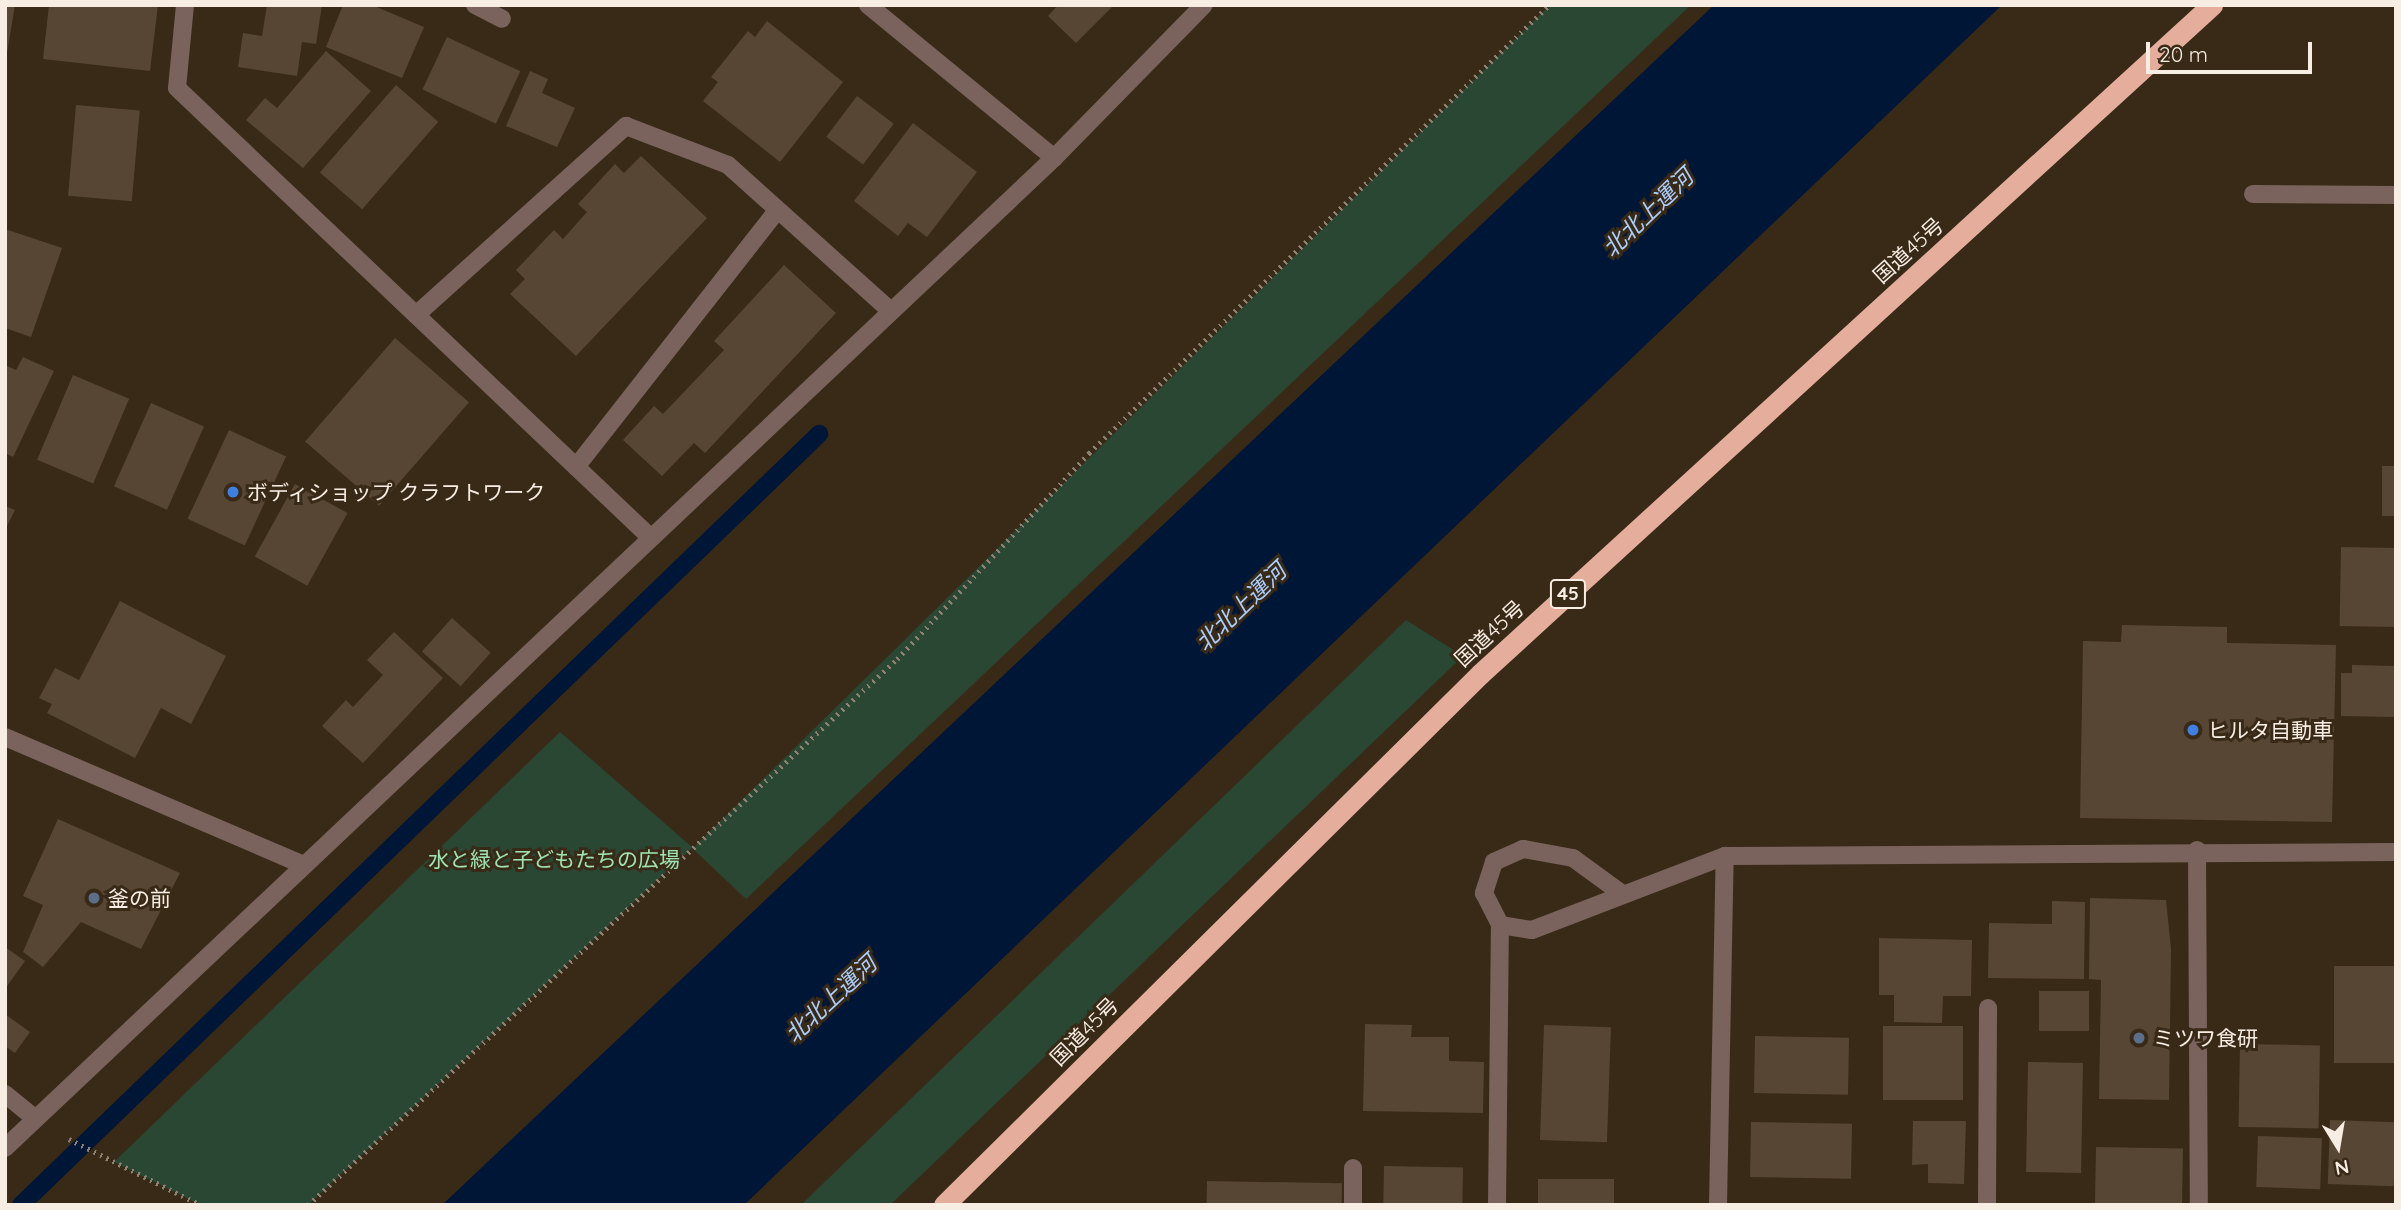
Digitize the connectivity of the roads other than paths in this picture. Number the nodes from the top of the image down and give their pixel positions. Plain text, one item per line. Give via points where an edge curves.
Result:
1 (185, 5) edge
2 (475, 5) edge
3 (868, 5) edge
4 (1204, 5) edge
5 (2212, 5) edge
6 (502, 19) dead end
7 (1054, 158) junction
8 (2253, 194) dead end
9 (2396, 195) edge
10 (778, 211) junction
11 (891, 311) junction
12 (416, 315) junction
13 (576, 467) junction
14 (650, 537) junction
15 (5, 737) edge
16 (2197, 850) junction
17 (2396, 852) edge
18 (1725, 856) junction
19 (303, 865) junction
20 (1621, 893) junction
21 (1500, 925) junction
22 (1988, 1008) dead end
23 (5, 1094) edge
24 (35, 1118) junction
25 (5, 1148) edge
26 (1353, 1168) dead end
27 (944, 1205) edge
28 (1353, 1205) edge
29 (1497, 1205) edge
30 (1718, 1205) edge
31 (1987, 1205) edge
32 (2199, 1205) edge

1 - 12 street via 177,88
2 - 6 street
3 - 7 street
4 - 7 street
5 - 27 highway, 国道45号 / 45 via 1480,674
7 - 11 street
8 - 9 street
10 - 11 street
10 - 12 street via 728,165 626,126
10 - 13 street
11 - 14 street
12 - 13 street
13 - 14 street
14 - 19 street
15 - 19 street
16 - 17 street
16 - 18 street
16 - 32 street
18 - 20 street
18 - 30 street
19 - 24 street
20 - 21 street via 1532,930
20 - 21 street via 1573,858 1523,849 1494,862 1484,893
21 - 29 street
22 - 31 street
23 - 24 street
24 - 25 street
26 - 28 street

